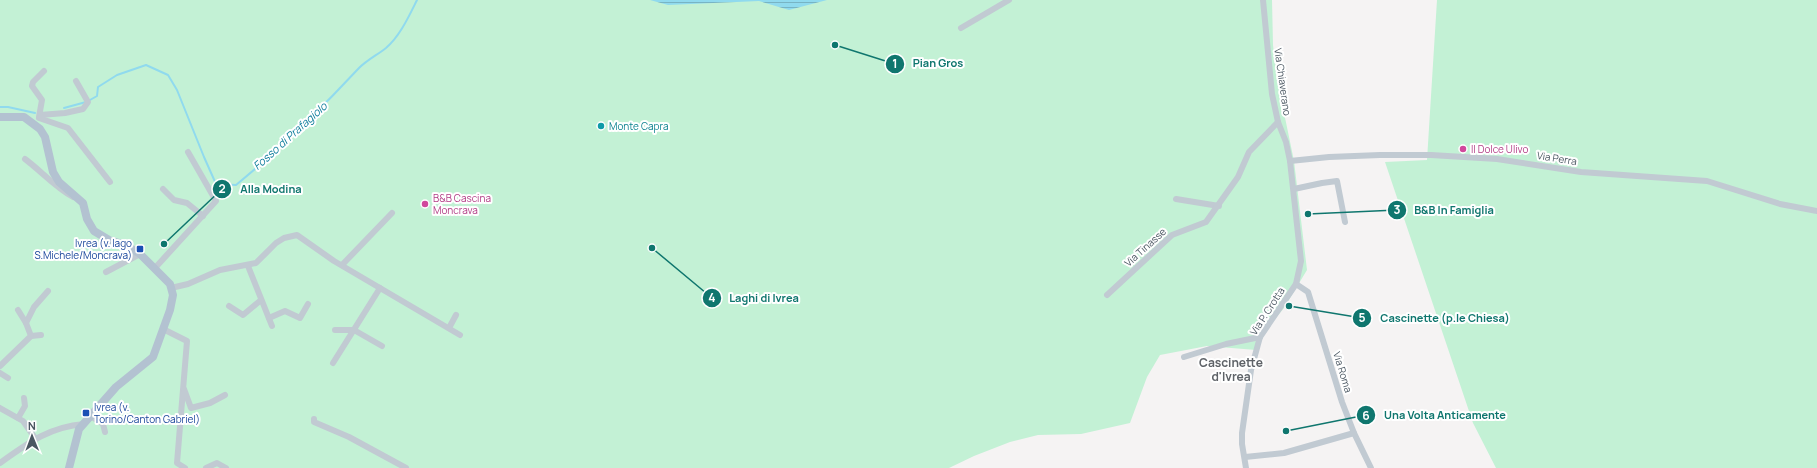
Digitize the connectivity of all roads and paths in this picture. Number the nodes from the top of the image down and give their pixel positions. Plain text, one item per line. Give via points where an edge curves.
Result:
1 (1008, 0) edge
2 (1262, 0) edge
3 (961, 28) dead end
4 (44, 71) dead end
5 (76, 81) dead end
6 (0, 117) edge
7 (38, 119) junction
8 (1278, 122) junction
9 (188, 152) dead end
10 (25, 159) dead end
11 (1290, 161) junction
12 (110, 182) dead end
13 (163, 189) dead end
14 (1294, 189) junction
15 (1176, 199) dead end
16 (82, 203) junction
17 (1219, 206) junction
18 (1817, 211) edge
19 (392, 213) dead end
20 (203, 216) junction
21 (1346, 222) dead end
22 (140, 254) junction
23 (248, 266) junction
24 (342, 266) junction
25 (155, 268) junction
26 (106, 272) dead end
27 (1296, 284) junction
28 (171, 288) junction
29 (380, 288) junction
30 (48, 291) dead end
31 (1107, 295) dead end
32 (262, 300) junction
33 (308, 304) dead end
34 (229, 306) dead end
35 (18, 310) dead end
36 (456, 315) dead end
37 (269, 318) junction
38 (26, 323) junction
39 (272, 326) dead end
40 (163, 328) junction
41 (449, 328) junction
42 (335, 330) dead end
43 (354, 330) junction
44 (41, 335) dead end
45 (460, 335) dead end
46 (31, 336) junction
47 (1260, 337) junction
48 (382, 346) dead end
49 (1184, 357) dead end
50 (333, 362) dead end
51 (0, 366) edge
52 (0, 373) edge
53 (8, 378) dead end
54 (183, 388) junction
55 (225, 395) dead end
56 (24, 398) dead end
57 (0, 408) edge
58 (89, 415) junction
59 (18, 418) junction
60 (314, 419) dead end
61 (84, 424) junction
62 (105, 432) dead end
63 (1354, 433) junction
64 (35, 438) junction
65 (1245, 457) junction
66 (0, 463) edge
67 (69, 468) edge
68 (185, 468) edge
69 (206, 468) edge
70 (226, 468) edge
71 (406, 468) edge
72 (1246, 468) edge
73 (1371, 468) edge

1 - 3 street
2 - 8 street, Via Chiaverano via 1272,94
4 - 7 street via 32,86 42,100
5 - 7 street via 88,102 83,109
6 - 7 main road
7 - 12 street via 68,128
7 - 16 main road via 53,172 59,182
8 - 11 street, Via Chiaverano
8 - 17 street, Via Tinasse via 1249,152 1238,177
9 - 20 street via 216,201
10 - 16 street via 60,190
11 - 14 street, Via Chiaverano
11 - 18 street, Via Perra via 1380,155 1497,159 1582,172 1707,181 1780,204
13 - 20 street via 174,200 186,203
14 - 21 street via 1337,181
14 - 27 street, Via Chiaverano via 1301,261
15 - 17 street
16 - 22 main road via 94,230
17 - 31 street, Via Tinasse via 1202,224 1172,235
19 - 24 street
20 - 25 street
22 - 25 main road
22 - 26 street
23 - 24 street via 256,263 284,238 297,235
23 - 28 street via 220,270 188,284
23 - 32 street
24 - 29 street
25 - 28 main road
27 - 47 street, Via P. Crotta
27 - 63 street, Via Roma via 1308,292
28 - 40 main road via 173,295 170,310
29 - 41 street
29 - 43 street
30 - 38 street via 34,307
32 - 34 street via 243,315
32 - 37 street
33 - 37 street via 300,318 285,311
35 - 38 street
36 - 41 street
37 - 39 street
38 - 46 street
40 - 54 street via 187,341
40 - 58 main road via 153,357 116,387
41 - 45 street
42 - 43 street
43 - 48 street
43 - 50 street
44 - 46 street
46 - 51 street
47 - 49 street
47 - 65 street, Via P. Crotta via 1244,413 1242,444
52 - 53 street
54 - 55 street via 191,408 210,403
54 - 68 street via 177,462
56 - 59 street via 25,406
57 - 59 street
58 - 61 main road
58 - 62 street via 103,424
59 - 64 street
60 - 71 street via 314,422 349,437
61 - 64 street via 59,428
61 - 67 main road via 79,429
63 - 65 street via 1284,453
63 - 73 street, Via Roma
64 - 66 street
65 - 72 street, Via P. Crotta
69 - 70 street via 217,463

